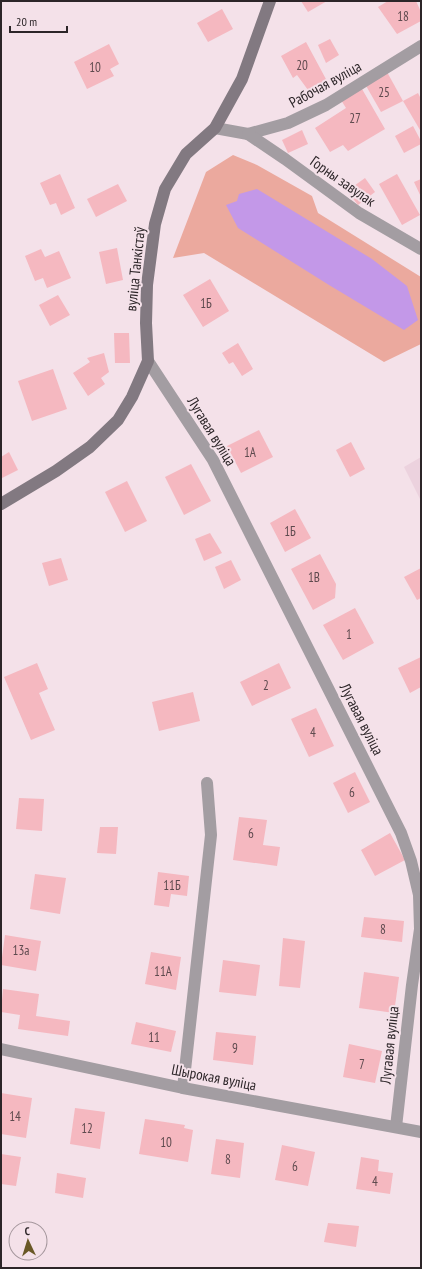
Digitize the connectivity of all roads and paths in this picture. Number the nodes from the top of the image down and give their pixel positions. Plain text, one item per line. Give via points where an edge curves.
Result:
1 (270, 1) edge
2 (421, 46) edge
3 (215, 128) junction
4 (248, 134) junction
5 (421, 249) edge
6 (148, 361) junction
7 (1, 504) edge
8 (207, 782) dead end
9 (1, 1049) edge
10 (183, 1088) junction
11 (396, 1127) junction
12 (421, 1132) edge

1 - 3 street, вуліца Танкістаў via 242,79
2 - 4 street, Рабочая вуліца via 326,105 288,123
3 - 4 street, Рабочая вуліца
3 - 6 street, вуліца Танкістаў via 186,154 165,189 155,224 147,292
4 - 5 street, Горны завулак via 359,213
6 - 7 street, вуліца Танкістаў via 132,397 118,420 90,447
6 - 11 street, Лугавая вуліца via 213,460 401,833 411,861 419,895 420,930
8 - 10 street via 211,835
9 - 10 street, Шырокая вуліца
10 - 11 street, Шырокая вуліца
11 - 12 street, Шырокая вуліца

